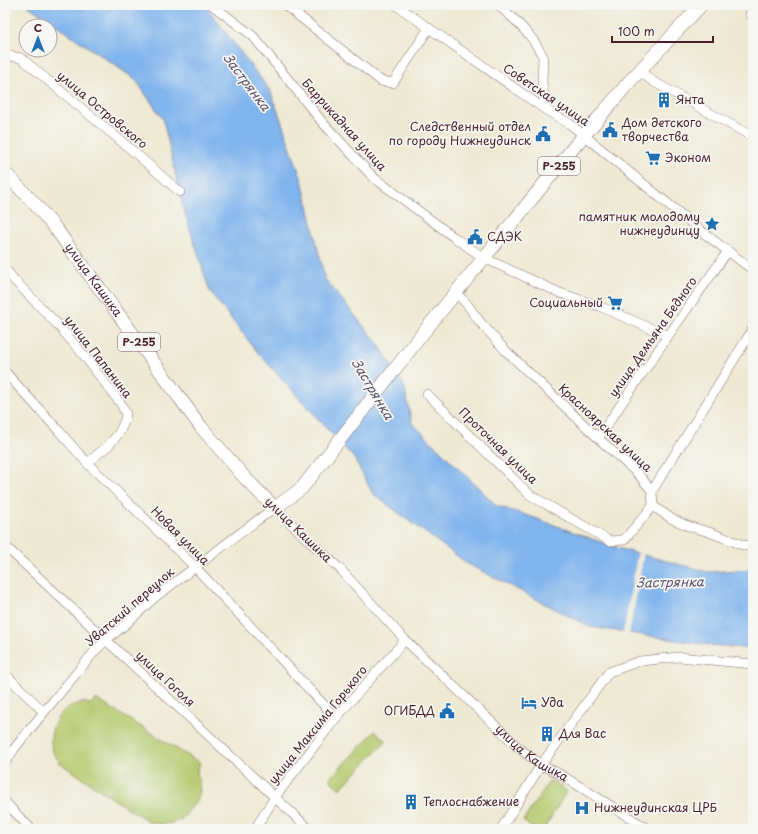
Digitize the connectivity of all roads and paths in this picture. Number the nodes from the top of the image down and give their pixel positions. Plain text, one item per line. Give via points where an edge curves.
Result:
1 (285, 5) edge
2 (396, 5) edge
3 (498, 5) edge
4 (701, 5) edge
5 (214, 6) edge
6 (429, 28) junction
7 (5, 55) edge
8 (639, 71) junction
9 (546, 110) junction
10 (584, 135) junction
11 (753, 137) edge
12 (5, 173) edge
13 (180, 192) dead end
14 (728, 251) junction
15 (484, 258) junction
16 (752, 268) edge
17 (5, 269) edge
18 (456, 293) junction
19 (753, 329) edge
20 (668, 336) junction
21 (5, 372) edge
22 (427, 394) dead end
23 (598, 438) junction
24 (87, 463) junction
25 (652, 491) junction
26 (653, 506) junction
27 (275, 508) junction
28 (5, 546) edge
29 (753, 547) edge
30 (195, 567) junction
31 (106, 640) junction
32 (405, 640) junction
33 (753, 664) edge
34 (5, 674) edge
35 (44, 712) junction
36 (336, 718) junction
37 (5, 763) edge
38 (541, 765) junction
39 (275, 797) junction
40 (5, 802) edge
41 (31, 829) edge
42 (255, 829) edge
43 (310, 829) edge
44 (501, 829) edge
45 (648, 829) edge

1 - 6 street via 382,81 393,83
2 - 6 street, Советская улица
3 - 9 street via 516,20 543,56 542,83
4 - 8 highway, Р-255
5 - 15 street, Баррикадная улица via 253,36 323,123 373,177
6 - 9 street, Советская улица
7 - 13 street, улица Островского via 21,58
8 - 10 highway, Р-255
8 - 11 street via 654,82
9 - 10 street, Советская улица
10 - 14 street, Советская улица
10 - 15 highway, Р-255
12 - 27 highway, улица Кашика / Р-255 via 56,229 201,427
14 - 16 street, Советская улица
14 - 20 street, улица Демьяна Бедного
15 - 18 highway, Р-255
15 - 20 street, Баррикадная улица via 560,293 599,306
17 - 24 street, улица Папанина via 82,352 126,414 126,420 119,433
18 - 23 street, Красноярская улица via 506,351
18 - 27 highway, Р-255 via 302,488
19 - 25 street
20 - 23 street, улица Демьяна Бедного
21 - 24 street, Новая улица
22 - 26 street, Проточная улица via 530,495 610,541 624,540
23 - 25 street, Красноярская улица via 639,475
24 - 30 street, Новая улица
25 - 26 street, Красноярская улица
26 - 29 street via 672,519
27 - 30 street, Уватский переулок
27 - 32 street, улица Кашика via 340,570
28 - 31 street, улица Гоголя
30 - 31 street, Уватский переулок via 154,598
30 - 36 street, Новая улица
31 - 35 street, Уватский переулок
31 - 39 street, улица Гоголя
32 - 36 street, улица Максима Горького
32 - 38 street, улица Кашика via 519,748
33 - 38 street via 679,657 640,661 609,672
34 - 35 street
35 - 37 street, Уватский переулок
36 - 39 street, улица Максима Горького
38 - 44 street
38 - 45 street, улица Кашика
39 - 42 street, улица Максима Горького
39 - 43 street, улица Гоголя
40 - 41 street

